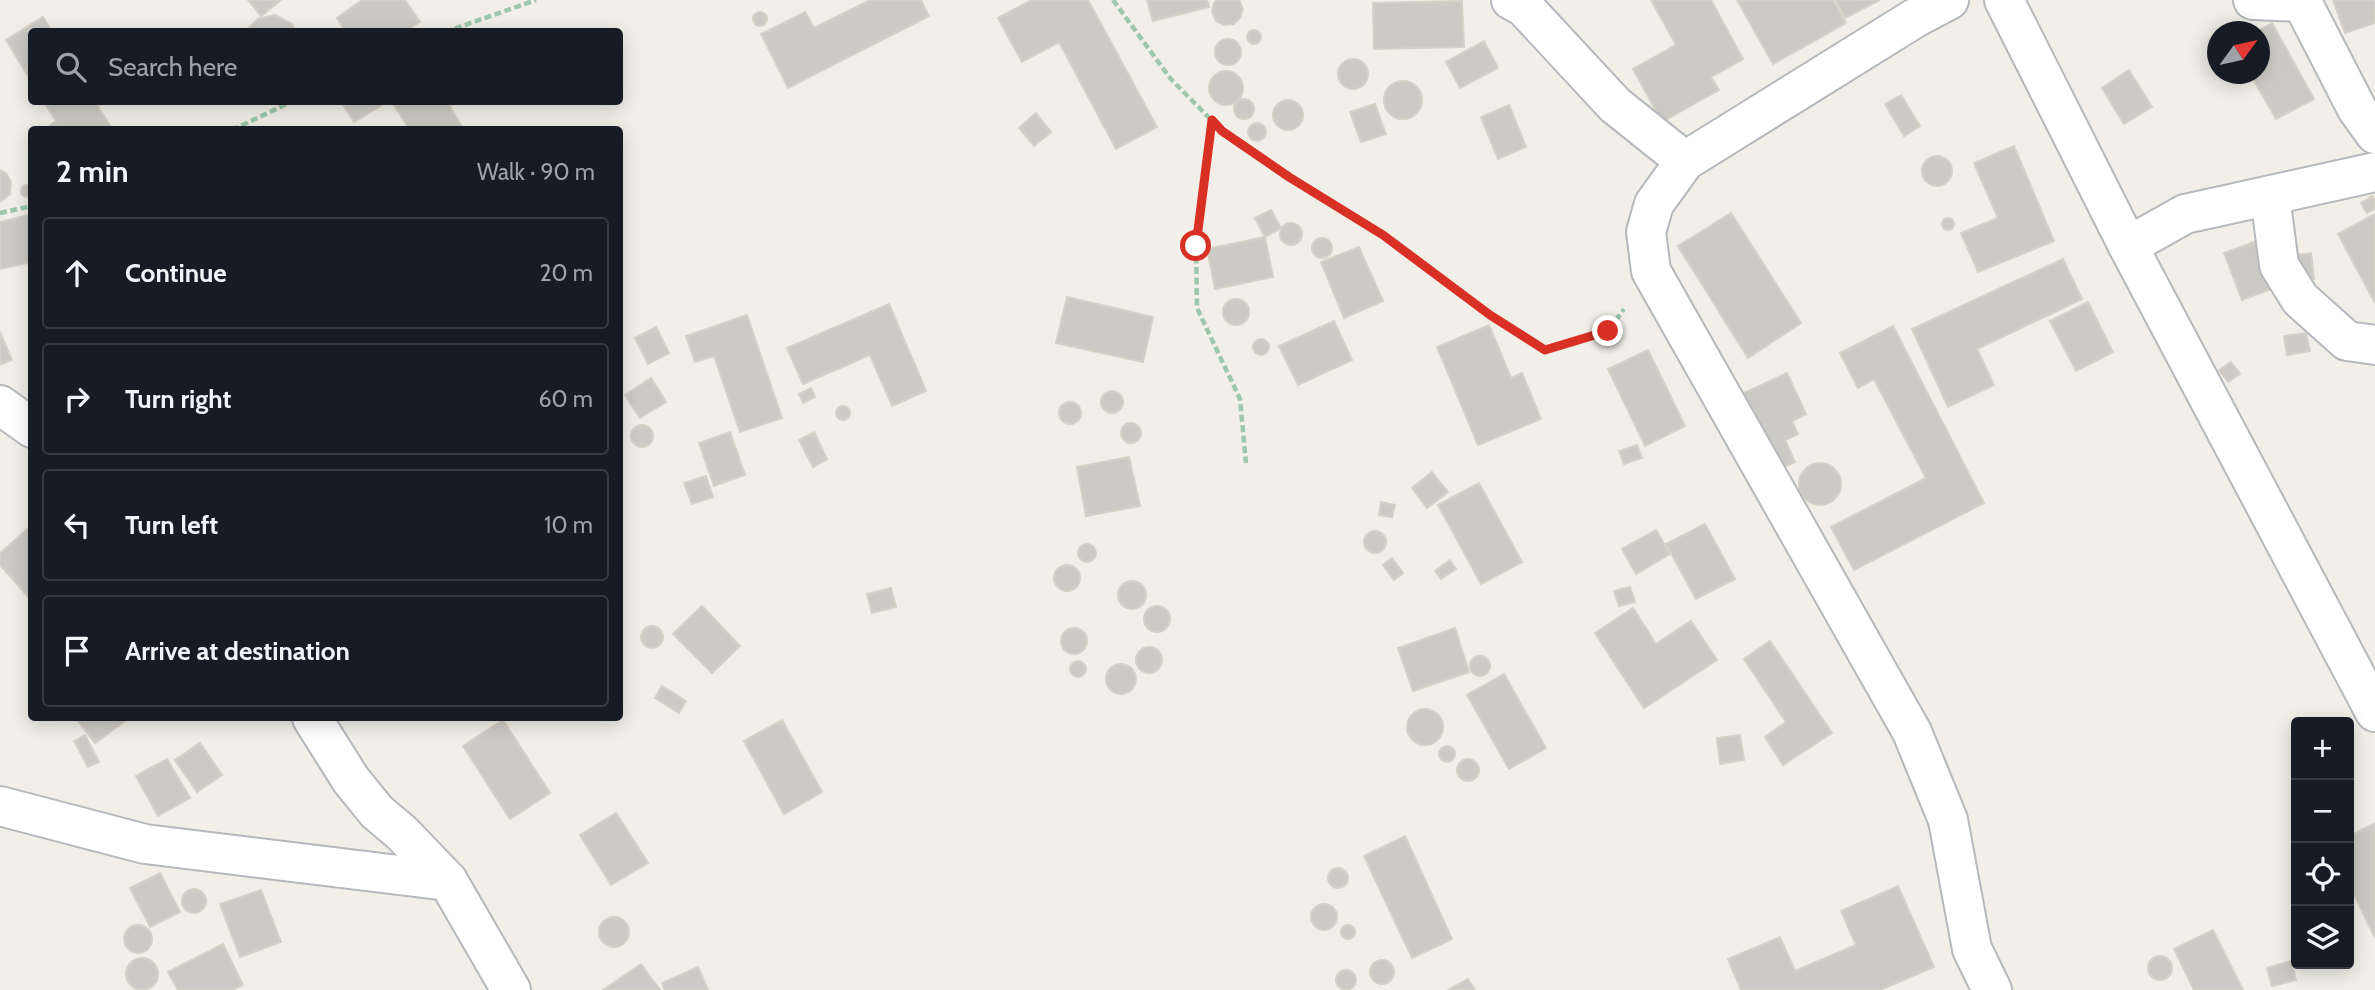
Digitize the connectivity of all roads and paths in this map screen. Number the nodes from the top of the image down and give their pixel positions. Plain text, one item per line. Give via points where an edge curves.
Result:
1 (536, 0) edge
2 (1113, 0) edge
3 (1511, 0) edge
4 (1949, 0) edge
5 (2004, 0) edge
6 (2253, 0) edge
7 (2302, 1) edge
8 (456, 28) edge
9 (285, 105) edge
10 (1212, 120) junction
11 (240, 126) edge
12 (2375, 134) edge
13 (1685, 161) junction
14 (2375, 172) edge
15 (2270, 196) junction
16 (28, 207) edge
17 (0, 213) edge
18 (2128, 246) junction
19 (1651, 271) junction
20 (2375, 345) edge
21 (0, 405) edge
22 (28, 425) edge
23 (1246, 463) dead end
24 (2375, 712) edge
25 (314, 721) edge
26 (0, 806) edge
27 (448, 881) junction
28 (511, 990) edge
29 (1992, 990) edge

1 - 8 path
2 - 10 path via 1170,78
3 - 13 street via 1524,7 1615,106
4 - 13 street
5 - 18 street
6 - 7 street
7 - 12 street via 2357,109
9 - 11 path
10 - 19 path via 1545,350 1608,331
10 - 23 path via 1196,246 1197,307 1240,399
13 - 19 street via 1654,204 1646,232
14 - 15 street
15 - 18 street via 2185,214
15 - 20 street via 2279,265 2300,299 2347,341
16 - 17 path
18 - 24 street
19 - 29 street via 1912,732 1948,820 1972,949
21 - 22 street
25 - 27 street via 377,812
26 - 27 street via 145,844
27 - 28 street

